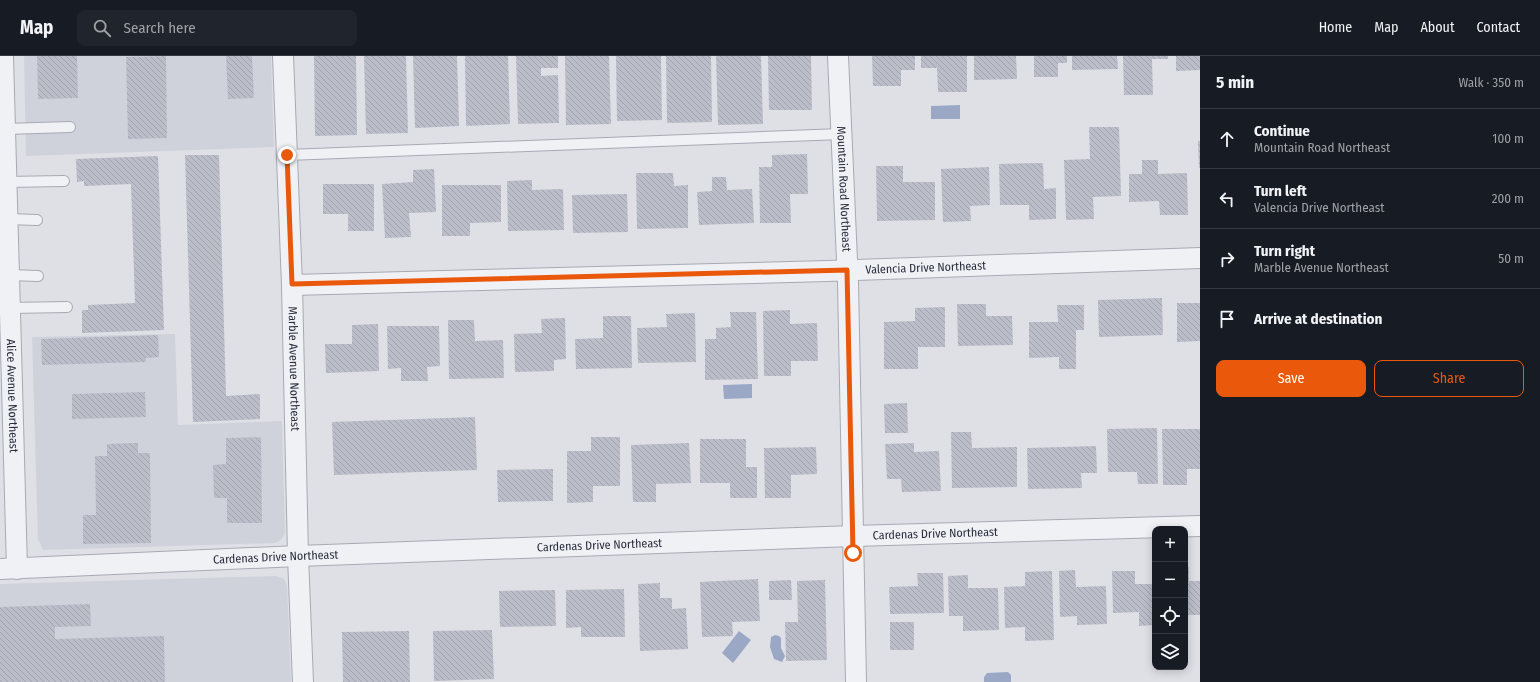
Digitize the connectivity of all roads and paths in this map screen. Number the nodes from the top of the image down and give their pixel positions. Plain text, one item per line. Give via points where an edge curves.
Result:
1 (2, 56) edge
2 (283, 56) edge
3 (838, 56) edge
4 (70, 127) dead end
5 (5, 129) junction
6 (842, 134) junction
7 (287, 155) junction
8 (6, 182) junction
9 (64, 182) dead end
10 (7, 220) junction
11 (37, 220) dead end
12 (1200, 258) edge
13 (847, 270) junction
14 (9, 275) junction
15 (38, 276) dead end
16 (292, 284) junction
17 (67, 307) dead end
18 (10, 308) junction
19 (1200, 526) edge
20 (853, 536) junction
21 (298, 556) junction
22 (9, 569) edge
23 (303, 682) edge
24 (856, 682) edge

1 - 5 street, Alice Avenue Northeast
2 - 7 street, Marble Avenue Northeast
3 - 6 street, Mountain Road Northeast
4 - 5 lane
5 - 8 street, Alice Avenue Northeast
6 - 7 lane
6 - 13 street, Mountain Road Northeast
7 - 16 street, Marble Avenue Northeast
8 - 9 lane
8 - 10 street, Alice Avenue Northeast
10 - 11 lane
10 - 14 street, Alice Avenue Northeast
12 - 13 street, Valencia Drive Northeast
13 - 16 street, Valencia Drive Northeast
13 - 20 street, Mountain Road Northeast
14 - 15 lane
14 - 18 street, Alice Avenue Northeast
16 - 21 street, Marble Avenue Northeast
17 - 18 lane
18 - 22 street, Alice Avenue Northeast
19 - 20 street, Cardenas Drive Northeast
20 - 21 street, Cardenas Drive Northeast
20 - 24 street, Mountain Road Northeast
21 - 22 street, Cardenas Drive Northeast
21 - 23 street, Marble Avenue Northeast

